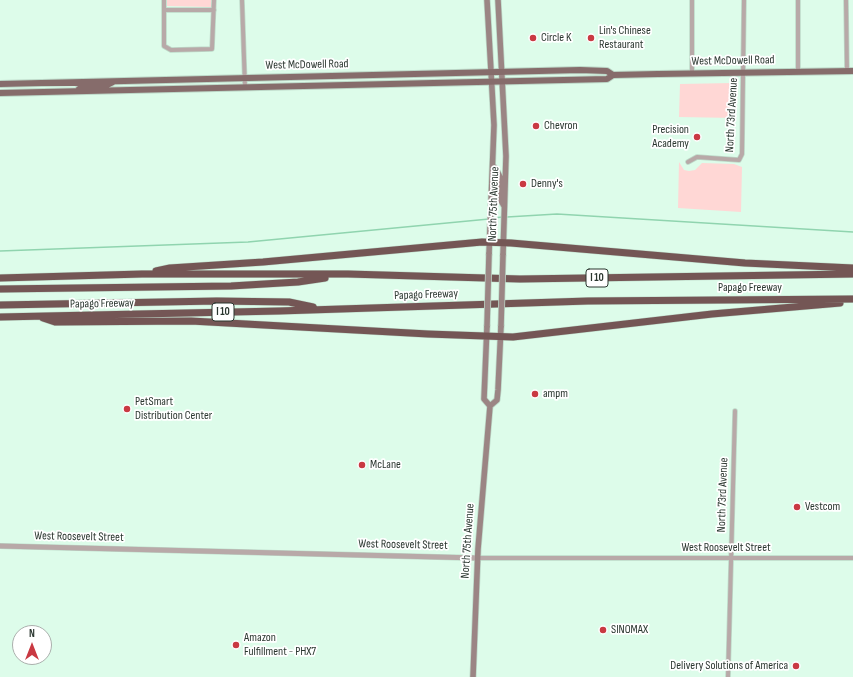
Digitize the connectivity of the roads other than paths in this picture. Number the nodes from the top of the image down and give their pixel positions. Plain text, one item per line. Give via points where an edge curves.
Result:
1 (164, 0) edge
2 (214, 0) edge
3 (242, 0) edge
4 (487, 0) edge
5 (498, 0) edge
6 (692, 0) edge
7 (744, 0) edge
8 (798, 0) edge
9 (846, 0) edge
10 (164, 10) junction
11 (214, 10) junction
12 (846, 35) junction
13 (853, 35) edge
14 (502, 71) junction
15 (850, 71) edge
16 (491, 72) junction
17 (744, 72) junction
18 (798, 72) junction
19 (692, 73) junction
20 (613, 75) junction
21 (244, 78) junction
22 (140, 80) junction
23 (116, 81) junction
24 (492, 81) junction
25 (503, 81) junction
26 (0, 84) edge
27 (245, 87) junction
28 (140, 90) junction
29 (77, 91) junction
30 (0, 93) edge
31 (688, 162) dead end
32 (493, 166) junction
33 (504, 209) junction
34 (490, 243) junction
35 (504, 243) junction
36 (853, 268) edge
37 (142, 274) junction
38 (348, 274) junction
39 (853, 274) edge
40 (0, 278) edge
41 (0, 289) edge
42 (853, 299) edge
43 (853, 302) edge
44 (0, 305) edge
45 (325, 310) junction
46 (0, 316) edge
47 (37, 316) junction
48 (486, 337) junction
49 (500, 337) junction
50 (490, 406) junction
51 (735, 410) dead end
52 (0, 546) edge
53 (477, 558) junction
54 (731, 558) junction
55 (853, 558) edge
56 (473, 677) edge
57 (728, 677) edge

1 - 10 street
2 - 11 street
3 - 21 street
4 - 16 main road, North 75th Avenue
5 - 14 main road, North 75th Avenue
6 - 19 street
7 - 17 street, North 73rd Avenue
8 - 18 street
9 - 12 street
10 - 11 street
10 - 11 street via 164,46 172,50 212,48
12 - 13 street
12 - 15 street
14 - 16 main road, West McDowell Road
14 - 20 main road, West McDowell Road via 607,71
14 - 25 main road, North 75th Avenue
15 - 18 main road, West McDowell Road
16 - 21 main road, West McDowell Road
16 - 24 main road, North 75th Avenue
17 - 18 main road, West McDowell Road
17 - 19 main road, West McDowell Road
17 - 31 street, North 73rd Avenue via 739,160 697,157
19 - 20 main road, West McDowell Road
20 - 25 main road, West McDowell Road via 607,79
21 - 22 main road, West McDowell Road
21 - 27 street
22 - 23 main road, West McDowell Road
22 - 28 main road
23 - 26 main road, West McDowell Road
23 - 29 main road
24 - 25 main road, West McDowell Road
24 - 27 main road, West McDowell Road
24 - 32 main road, North 75th Avenue
25 - 33 main road, North 75th Avenue via 506,156
27 - 28 main road, West McDowell Road
28 - 29 main road, West McDowell Road
29 - 30 main road, West McDowell Road
32 - 33 main road via 500,177 500,199
32 - 34 main road, North 75th Avenue
33 - 35 main road, North 75th Avenue
34 - 35 highway
34 - 37 highway via 170,268
34 - 48 main road, North 75th Avenue, bridge
35 - 36 highway via 745,263
35 - 49 main road, North 75th Avenue, bridge
37 - 38 highway, Papago Freeway / I 10
37 - 40 highway, Papago Freeway / I 10
38 - 39 highway, Papago Freeway / I 10 via 520,279
38 - 41 highway via 298,282 231,286
42 - 45 highway, Papago Freeway / I 10 via 588,301
43 - 49 highway
44 - 45 highway via 180,300 290,302
45 - 47 highway, Papago Freeway / I 10
46 - 47 highway, Papago Freeway / I 10
47 - 48 highway via 55,322 184,321
48 - 49 highway
48 - 50 main road, North 75th Avenue via 484,399
49 - 50 main road, North 75th Avenue via 497,400
50 - 53 main road, North 75th Avenue
51 - 54 street, North 73rd Avenue
52 - 53 street, West Roosevelt Street
53 - 54 street, West Roosevelt Street
53 - 56 main road, North 75th Avenue
54 - 55 street, West Roosevelt Street
54 - 57 street, North 73rd Avenue

